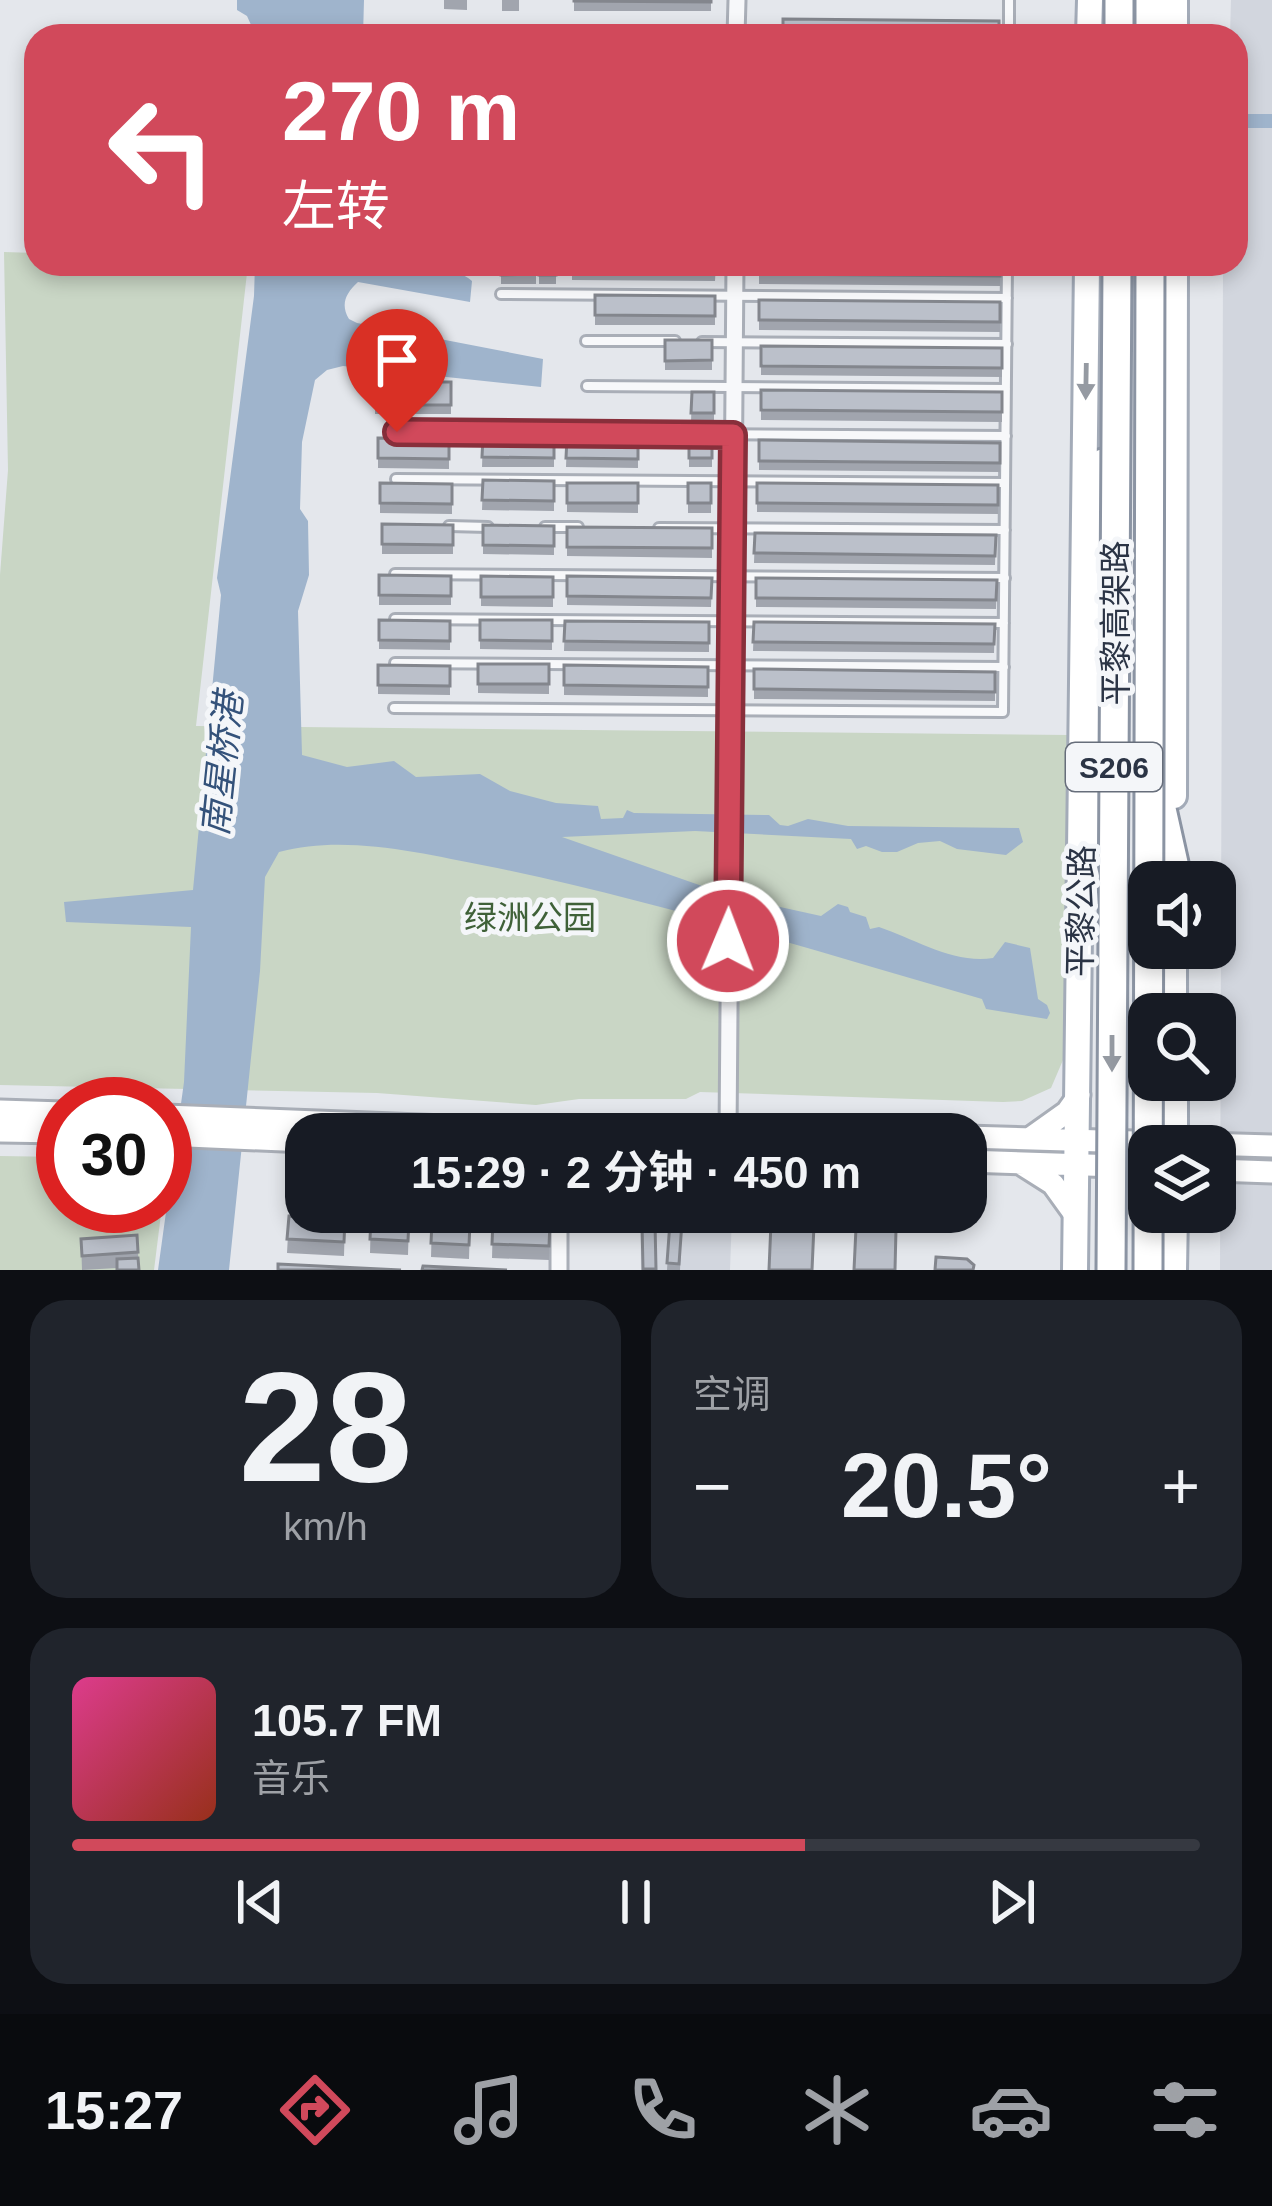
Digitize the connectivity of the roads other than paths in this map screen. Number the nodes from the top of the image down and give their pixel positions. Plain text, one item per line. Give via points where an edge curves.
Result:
1 (734, 276) edge
2 (1007, 276) edge
3 (1087, 276) edge
4 (1117, 276) edge
5 (1150, 276) edge
6 (1175, 276) edge
7 (501, 294) dead end
8 (734, 296) junction
9 (1007, 298) junction
10 (1150, 333) junction
11 (1117, 334) junction
12 (586, 341) dead end
13 (734, 342) junction
14 (1006, 344) junction
15 (587, 386) dead end
16 (734, 387) junction
17 (1006, 388) junction
18 (397, 432) dead end
19 (733, 435) junction
20 (1006, 436) junction
21 (396, 479) edge
22 (733, 482) junction
23 (1005, 483) junction
24 (443, 526) edge
25 (491, 526) edge
26 (539, 527) edge
27 (587, 527) edge
28 (658, 528) edge
29 (732, 528) junction
30 (1005, 530) junction
31 (395, 574) edge
32 (732, 576) junction
33 (1005, 578) junction
34 (395, 619) edge
35 (731, 621) junction
36 (1004, 623) junction
37 (394, 663) edge
38 (731, 665) junction
39 (1004, 667) junction
40 (394, 708) dead end
41 (731, 710) junction
42 (1172, 861) edge
43 (1174, 861) edge
44 (1082, 866) junction
45 (1079, 1095) junction
46 (1175, 1101) edge
47 (1175, 1109) junction
48 (0, 1112) edge
49 (36, 1113) edge
50 (728, 1113) edge
51 (192, 1120) edge
52 (1175, 1125) edge
53 (255, 1130) junction
54 (285, 1130) edge
55 (0, 1131) edge
56 (36, 1132) edge
57 (192, 1134) edge
58 (285, 1136) edge
59 (987, 1138) edge
60 (1029, 1139) junction
61 (1239, 1145) joint
62 (1272, 1147) edge
63 (1128, 1149) edge
64 (1078, 1153) junction
65 (987, 1162) edge
66 (1020, 1163) junction
67 (1128, 1163) edge
68 (1236, 1171) edge
69 (1240, 1171) junction
70 (1272, 1172) edge
71 (1236, 1173) edge
72 (1076, 1216) junction
73 (560, 1233) edge
74 (1175, 1233) edge
75 (559, 1270) edge
76 (1076, 1270) edge
77 (1111, 1270) edge
78 (1148, 1270) edge
79 (1174, 1270) edge

1 - 8 street
2 - 9 lane
3 -> 44 main road, 平黎公路
4 - 11 highway, 平黎高架路 / S206, bridge
5 - 10 highway, 平黎高架路 / S206, bridge
6 - 43 main road
7 - 8 lane
8 - 9 lane
8 - 13 street
9 - 14 lane
10 - 42 highway, bridge via 1163,444 1162,809
10 - 78 highway, 平黎高架路 / S206, bridge
11 - 44 highway, bridge via 1103,433 1100,820
11 -> 77 highway, 平黎高架路 / S206, bridge
12 - 13 lane
13 - 14 lane
13 - 16 street
14 - 17 lane
15 - 16 lane
16 - 17 lane
16 - 19 street
17 - 20 lane
18 - 19 lane
19 - 20 lane
19 - 22 street
20 - 23 lane
21 - 22 lane
22 - 23 lane
22 - 29 street
23 - 30 lane
24 - 25 lane
26 - 27 lane
28 - 29 lane
29 - 30 lane
29 - 32 street
30 - 33 lane
31 - 32 lane
32 - 33 lane
32 - 35 street
33 - 36 lane
34 - 35 lane
35 - 36 lane
35 - 38 street
36 - 39 lane
37 - 38 lane
38 - 39 lane
38 - 41 street
39 - 41 lane via 1004,712
40 - 41 lane
41 - 50 street
44 - 45 main road, 平黎公路
45 - 60 main road
45 - 64 main road, 平黎公路
46 - 47 main road
47 - 52 main road
47 - 61 main road via 1194,1129
48 - 49 main road
51 - 53 main road
53 - 54 main road
53 - 57 main road
53 - 58 main road
55 - 56 main road
59 - 60 main road
60 - 64 main road
61 - 62 main road
63 - 64 main road
64 - 66 main road
64 - 67 main road
64 - 72 main road, 平黎公路
65 - 66 main road
66 - 72 main road via 1053,1184
68 - 69 main road
69 - 70 main road
69 - 71 main road
72 - 76 main road, 平黎公路
73 - 75 street
74 - 79 main road

